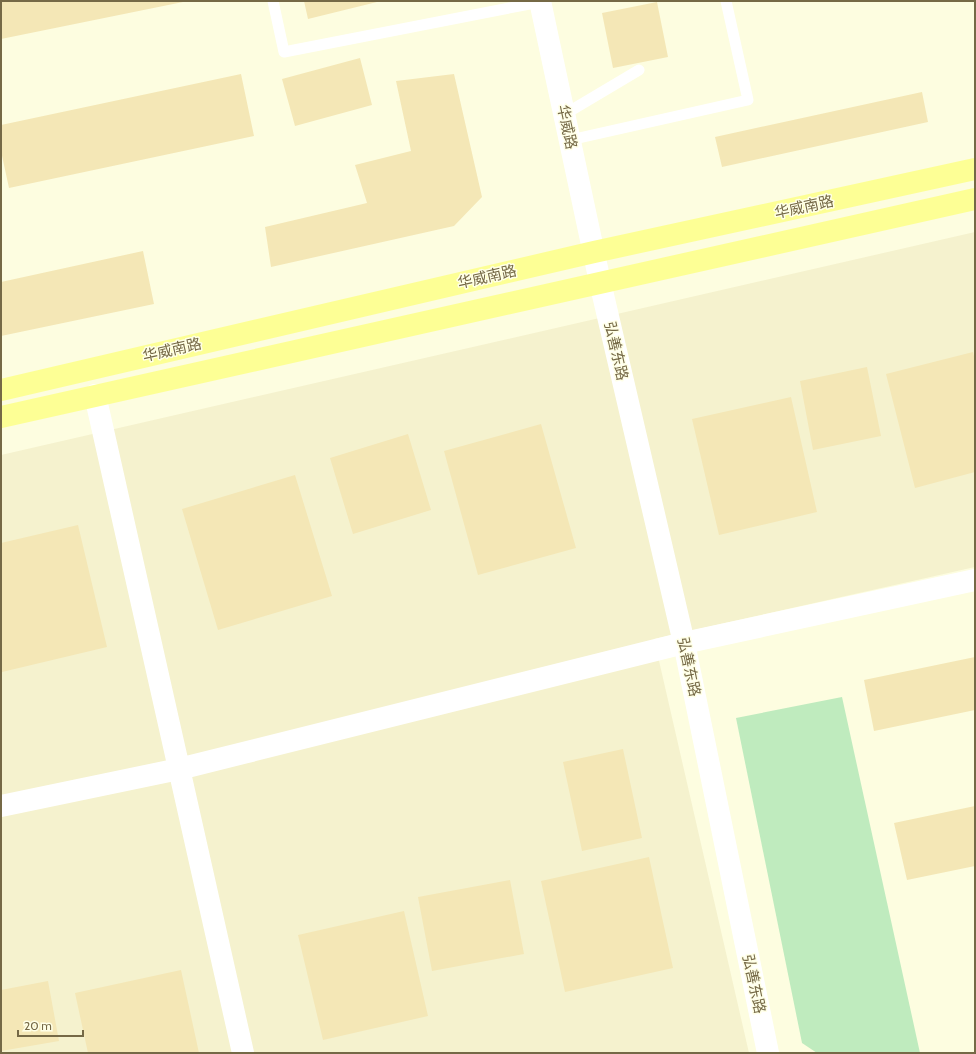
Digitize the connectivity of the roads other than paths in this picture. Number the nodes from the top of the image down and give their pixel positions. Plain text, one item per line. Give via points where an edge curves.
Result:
1 (273, 1) edge
2 (540, 1) edge
3 (726, 1) edge
4 (639, 70) dead end
5 (565, 114) junction
6 (570, 140) junction
7 (975, 169) edge
8 (975, 198) edge
9 (594, 252) junction
10 (600, 282) junction
11 (1, 390) edge
12 (95, 396) junction
13 (1, 417) edge
14 (975, 580) edge
15 (684, 643) junction
16 (179, 769) junction
17 (1, 806) edge
18 (243, 1053) edge
19 (768, 1053) edge

1 - 2 lane via 284,52
2 - 5 street, 华威路
3 - 6 lane via 748,100
4 - 5 lane
5 - 6 street, 华威路
6 - 9 street, 华威路
7 - 9 main road, 华威南路
8 - 10 main road, 华威南路
9 - 10 street, 华威路
9 - 11 main road, 华威南路
10 - 12 main road, 华威南路
10 - 15 street, 弘善东路
12 - 13 main road, 华威南路
12 - 16 street
14 - 15 street
15 - 16 street
15 - 19 street, 弘善东路
16 - 17 street
16 - 18 street

